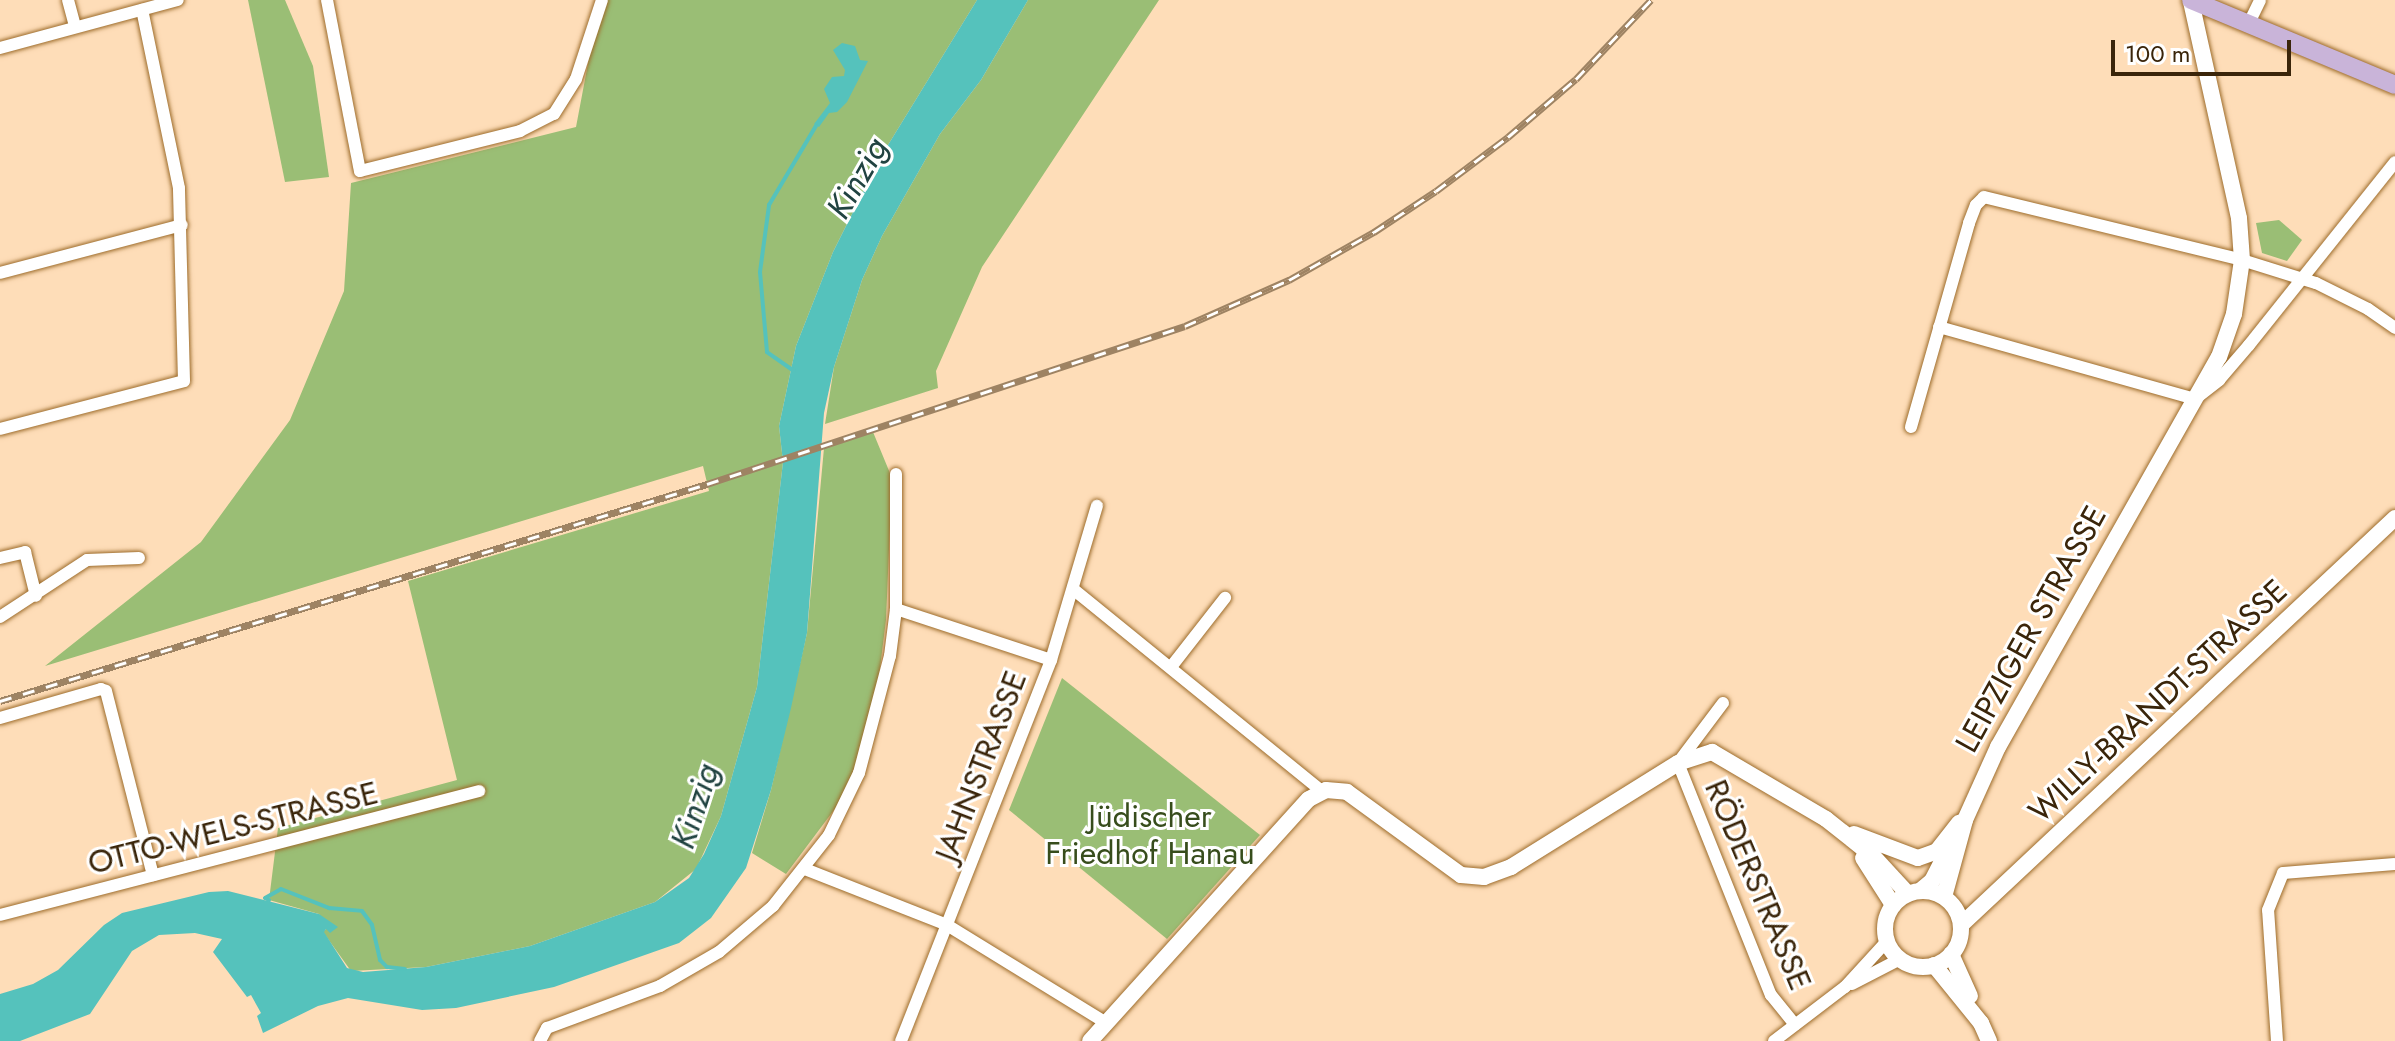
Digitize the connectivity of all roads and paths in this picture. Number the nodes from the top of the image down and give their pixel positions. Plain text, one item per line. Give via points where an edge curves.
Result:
1 (68, 0) edge
2 (178, 0) edge
3 (327, 0) edge
4 (602, 0) edge
5 (2260, 0) edge
6 (2191, 1) edge
7 (142, 10) junction
8 (2249, 23) junction
9 (75, 27) junction
10 (0, 48) edge
11 (2395, 85) edge
12 (2395, 162) edge
13 (182, 225) junction
14 (2242, 260) junction
15 (0, 273) edge
16 (2300, 278) junction
17 (1939, 327) junction
18 (2395, 328) edge
19 (2227, 336) junction
20 (2249, 345) junction
21 (2195, 399) junction
22 (1911, 427) dead end
23 (0, 429) edge
24 (896, 474) dead end
25 (1097, 506) dead end
26 (2395, 518) edge
27 (0, 558) edge
28 (139, 558) dead end
29 (1073, 589) junction
30 (36, 596) junction
31 (1225, 598) dead end
32 (896, 609) junction
33 (0, 617) edge
34 (1051, 660) junction
35 (1171, 667) junction
36 (1723, 703) dead end
37 (0, 718) edge
38 (1678, 763) junction
39 (479, 791) dead end
40 (1322, 791) junction
41 (1968, 813) junction
42 (1835, 826) junction
43 (1851, 840) junction
44 (2395, 864) edge
45 (805, 869) junction
46 (153, 875) junction
47 (2003, 884) junction
48 (1914, 892) junction
49 (1949, 903) junction
50 (1893, 905) junction
51 (0, 915) edge
52 (947, 925) junction
53 (1961, 925) junction
54 (1887, 941) junction
55 (1951, 954) junction
56 (1900, 959) junction
57 (1934, 965) junction
58 (1845, 987) junction
59 (1106, 1023) junction
60 (1981, 1023) junction
61 (1795, 1025) junction
62 (540, 1041) edge
63 (901, 1041) edge
64 (1090, 1041) edge
65 (1774, 1041) edge
66 (1989, 1041) edge
67 (2277, 1041) edge

1 - 9 street
2 - 7 street
3 - 4 street via 360,171 520,131 554,114 576,79
5 - 8 street
6 - 8 main road
6 - 14 main road, LEIPZIGER STRASSE via 2237,212
7 - 9 street
7 - 13 street via 174,153
8 - 11 main road
9 - 10 street
12 - 16 street, LEIPZIGER STRASSE
13 - 15 street
13 - 23 street via 184,381
14 - 16 street
14 - 17 street via 1984,197 1976,205
14 - 19 main road, LEIPZIGER STRASSE via 2239,297
16 - 18 street via 2348,298
16 - 20 street, LEIPZIGER STRASSE
17 - 21 street
17 - 22 street
19 - 20 street
19 - 21 main road, LEIPZIGER STRASSE
20 - 21 street, LEIPZIGER STRASSE
21 - 41 main road, LEIPZIGER STRASSE via 2034,677
24 - 32 street
25 - 29 street, JAHNSTRASSE
26 - 47 main road, WILLY-BRANDT-STRASSE
27 - 30 street via 25,552
28 - 30 street via 87,560
29 - 34 street, JAHNSTRASSE
29 - 35 street
30 - 33 street
31 - 35 street
32 - 34 street
32 - 45 street via 881,701 859,773 842,813
34 - 52 street, JAHNSTRASSE
35 - 40 street
36 - 38 street
37 - 46 street via 106,691
38 - 40 main road via 1492,875 1461,875 1347,792
38 - 42 main road via 1706,752 1724,757
38 - 61 street, RÖDERSTRASSE via 1771,995
39 - 46 street, OTTO-WELS-STRASSE
40 - 59 main road via 1309,799
41 - 42 main road via 1937,851 1918,858
41 - 48 main road via 1932,881
41 - 49 main road, LEIPZIGER STRASSE
42 - 43 main road
43 - 48 main road
43 - 50 main road
44 - 67 street via 2283,873 2268,910
45 - 52 street
45 - 62 street via 761,918 719,952 660,986 547,1028
46 - 51 street, OTTO-WELS-STRASSE
47 - 49 main road via 1987,895
47 - 53 main road, WILLY-BRANDT-STRASSE
48 - 49 main road
48 - 50 main road
49 - 53 main road
50 - 54 main road via 1885,926
52 - 59 street
52 - 63 street, JAHNSTRASSE
53 - 55 main road
54 - 56 main road
54 - 58 street
55 - 57 main road
55 - 60 main road
56 - 57 main road
56 - 58 street
57 - 60 main road
58 - 61 street
59 - 64 main road
60 - 66 main road
61 - 65 street

